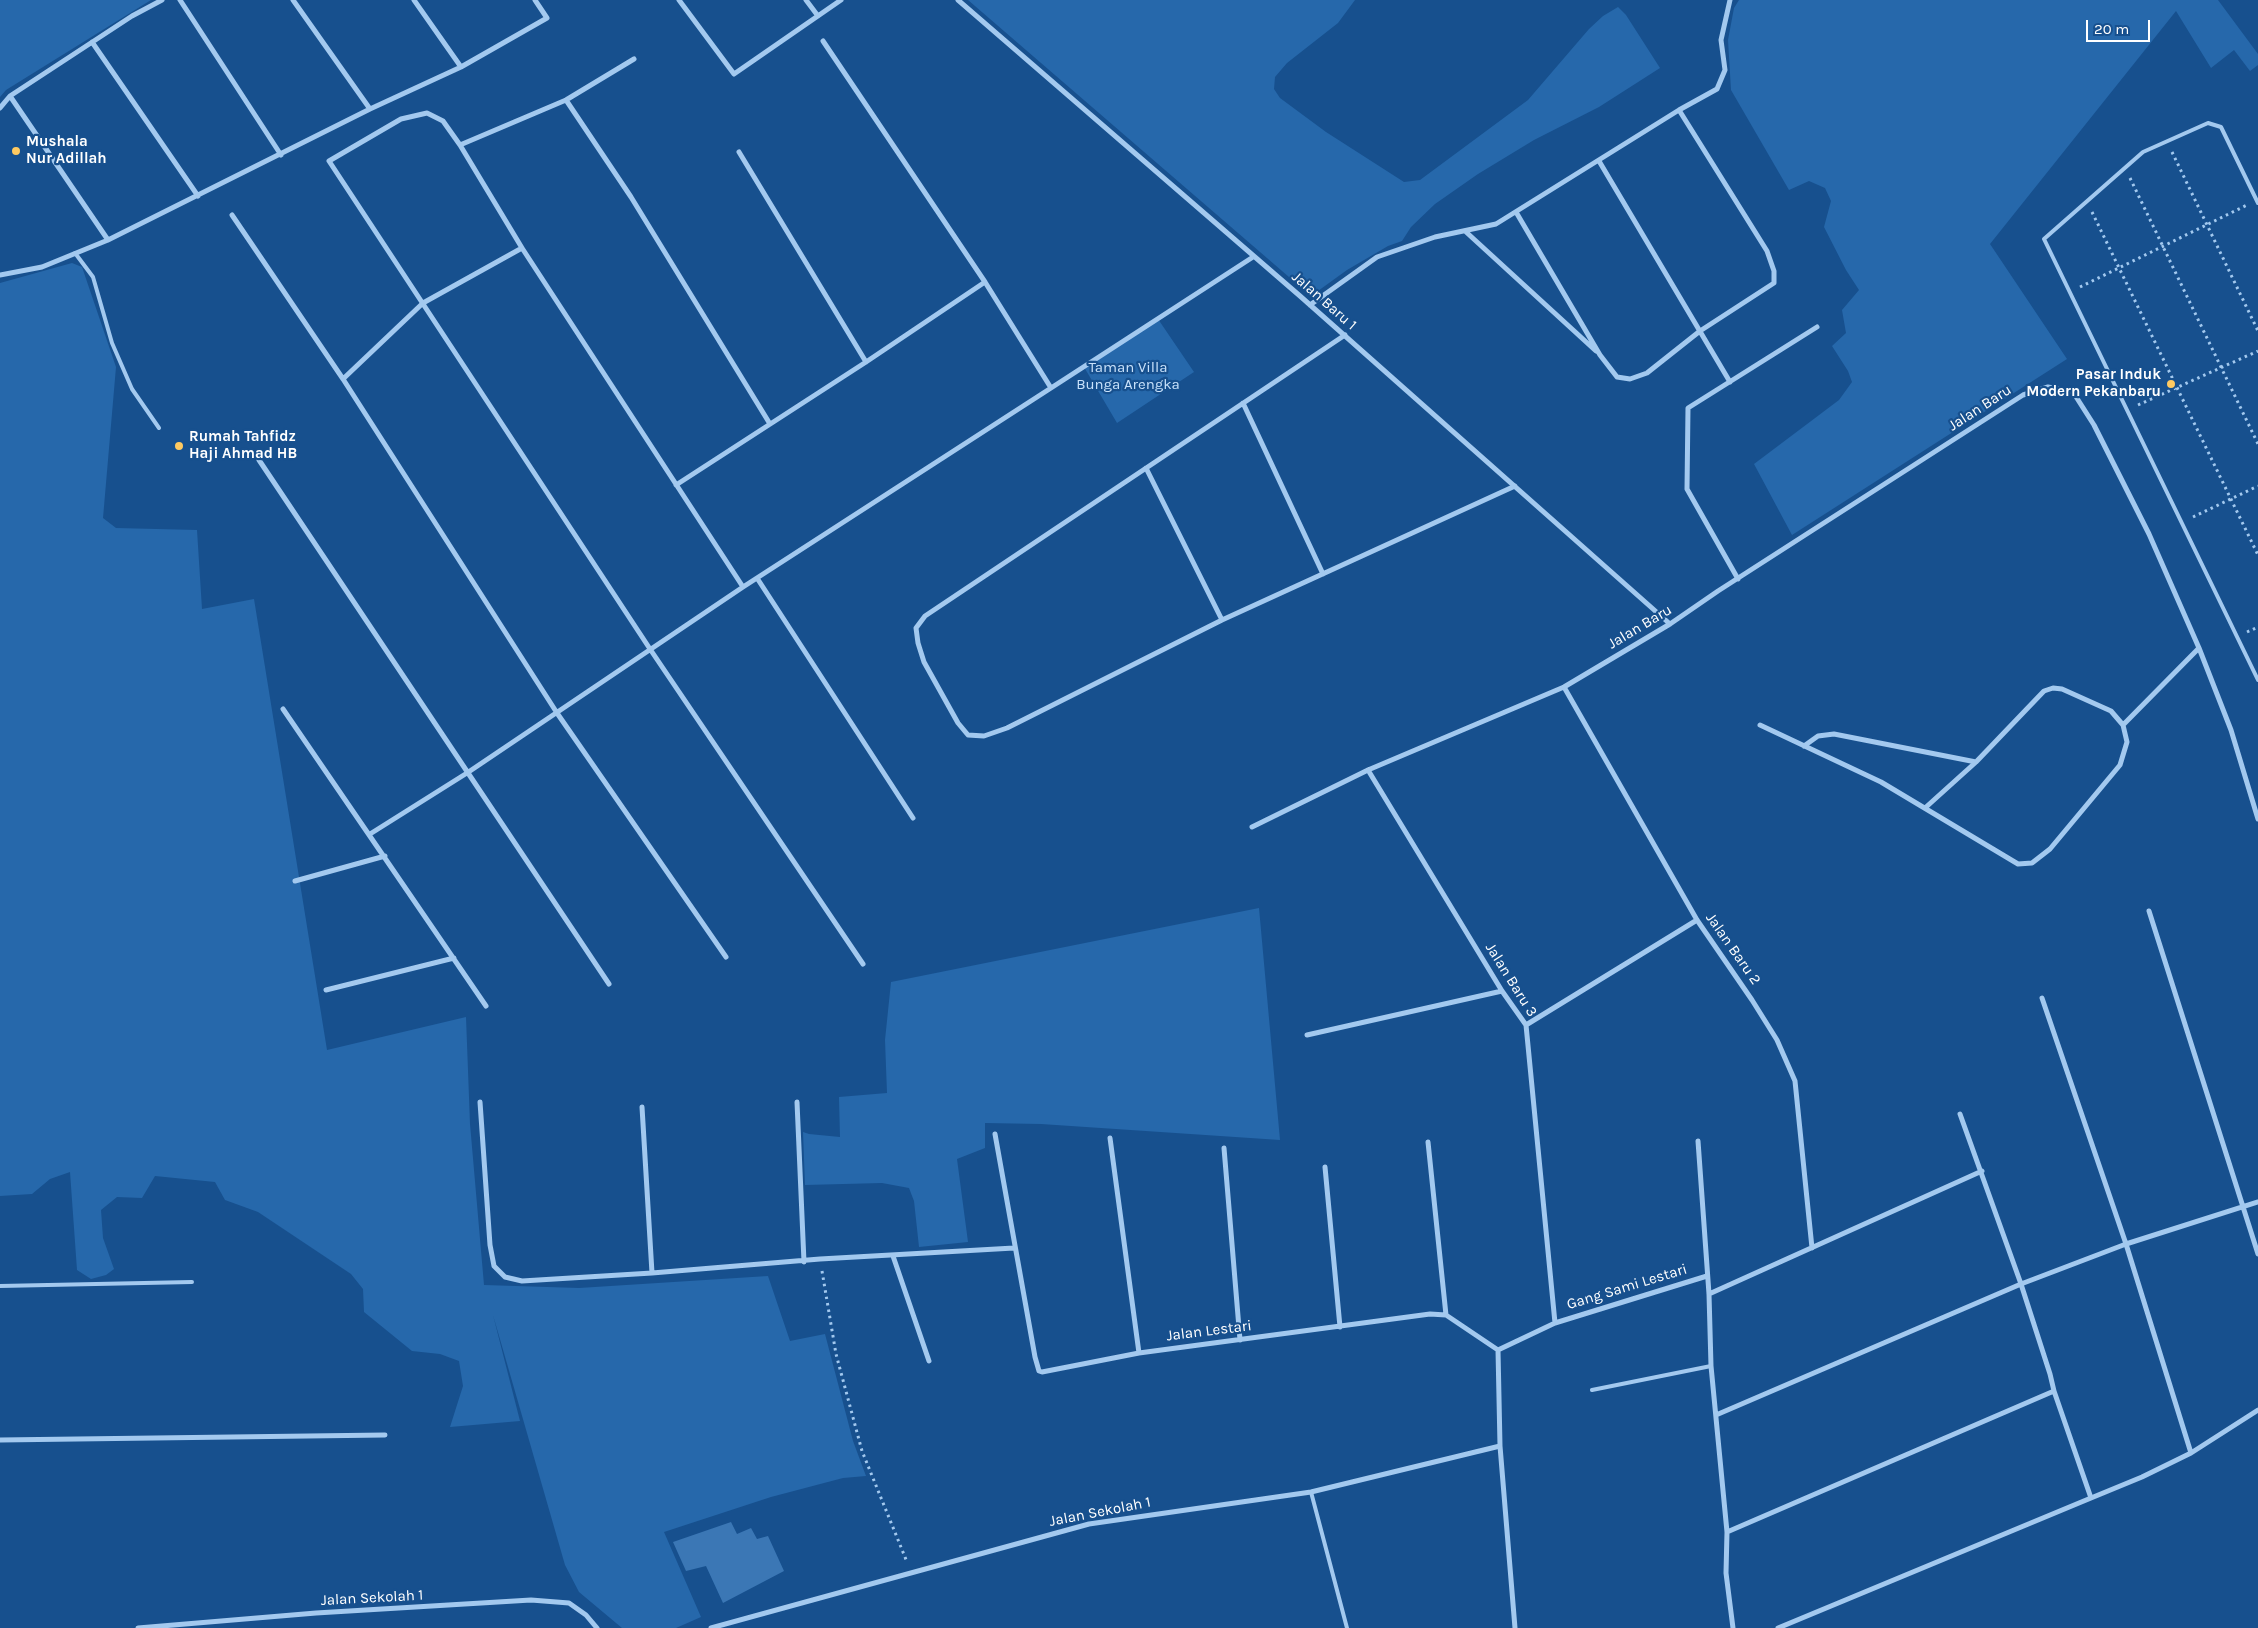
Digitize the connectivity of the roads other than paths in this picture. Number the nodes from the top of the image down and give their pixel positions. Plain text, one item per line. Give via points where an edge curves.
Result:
1 (162, 0) edge
2 (180, 0) edge
3 (293, 0) edge
4 (414, 0) edge
5 (534, 0) edge
6 (679, 0) edge
7 (806, 0) edge
8 (841, 0) edge
9 (958, 0) edge
10 (1730, 0) edge
11 (818, 16) junction
12 (822, 41) dead end
13 (92, 42) junction
14 (634, 59) dead end
15 (461, 67) junction
16 (10, 96) junction
17 (566, 100) junction
18 (0, 108) edge
19 (370, 109) junction
20 (1679, 110) junction
21 (460, 145) junction
22 (739, 152) dead end
23 (281, 155) junction
24 (1599, 160) junction
25 (198, 196) junction
26 (2257, 202) edge
27 (1516, 212) junction
28 (232, 215) dead end
29 (1466, 231) junction
30 (108, 240) junction
31 (522, 248) junction
32 (75, 253) junction
33 (1253, 257) junction
34 (0, 275) edge
35 (985, 282) junction
36 (423, 303) junction
37 (1310, 305) junction
38 (1817, 327) dead end
39 (1700, 331) junction
40 (1344, 335) junction
41 (1600, 354) junction
42 (866, 362) junction
43 (343, 378) junction
44 (1730, 382) junction
45 (1051, 388) junction
46 (1243, 403) junction
47 (770, 424) junction
48 (159, 428) dead end
49 (260, 460) dead end
50 (1146, 468) junction
51 (676, 485) junction
52 (1515, 486) junction
53 (1323, 574) junction
54 (756, 578) junction
55 (1738, 579) junction
56 (743, 587) junction
57 (1222, 620) junction
58 (1670, 624) junction
59 (2199, 648) junction
60 (650, 649) junction
61 (2258, 680) edge
62 (1564, 687) junction
63 (283, 709) dead end
64 (557, 713) junction
65 (2123, 724) junction
66 (1760, 725) dead end
67 (1804, 746) junction
68 (1976, 762) junction
69 (1368, 770) junction
70 (467, 773) junction
71 (1925, 808) junction
72 (914, 818) dead end
73 (2258, 819) edge
74 (1252, 827) dead end
75 (370, 834) junction
76 (385, 856) junction
77 (295, 881) dead end
78 (2149, 911) dead end
79 (1697, 920) junction
80 (726, 957) dead end
81 (454, 958) junction
82 (863, 964) dead end
83 (609, 984) dead end
84 (326, 990) dead end
85 (1502, 991) junction
86 (2042, 998) dead end
87 (486, 1006) dead end
88 (1526, 1025) junction
89 (1307, 1035) dead end
90 (480, 1102) dead end
91 (796, 1102) dead end
92 (642, 1107) dead end
93 (1960, 1114) dead end
94 (995, 1134) dead end
95 (1110, 1138) dead end
96 (1698, 1141) dead end
97 (1428, 1142) dead end
98 (1224, 1148) dead end
99 (1325, 1167) dead end
100 (1982, 1171) junction
101 (2258, 1202) edge
102 (2242, 1208) junction
103 (2126, 1244) junction
104 (1014, 1248) junction
105 (1812, 1248) junction
106 (2258, 1254) edge
107 (893, 1256) junction
108 (804, 1262) junction
109 (652, 1273) junction
110 (1707, 1276) junction
111 (192, 1282) dead end
112 (2021, 1284) junction
113 (0, 1286) edge
114 (1709, 1294) junction
115 (1446, 1315) junction
116 (1555, 1323) junction
117 (1340, 1327) junction
118 (1240, 1340) junction
119 (1498, 1350) junction
120 (1140, 1353) junction
121 (929, 1361) dead end
122 (1711, 1366) junction
123 (1592, 1390) dead end
124 (2054, 1391) junction
125 (2258, 1410) edge
126 (1716, 1415) junction
127 (386, 1435) dead end
128 (0, 1440) edge
129 (1500, 1446) junction
130 (2190, 1453) junction
131 (1312, 1492) junction
132 (2091, 1498) junction
133 (1726, 1532) junction
134 (138, 1628) edge
135 (597, 1628) edge
136 (711, 1628) edge
137 (1346, 1628) edge
138 (1515, 1628) edge
139 (1733, 1628) edge
140 (1778, 1628) edge

1 - 13 street
2 - 23 street
3 - 19 street
4 - 15 street
5 - 15 street via 547,18
6 - 11 street via 734,74
7 - 11 street
8 - 11 street
9 - 33 street, Jalan Baru 1
10 - 20 street via 1721,40 1725,70 1717,89
12 - 35 street
13 - 16 street
13 - 25 street
14 - 17 street
15 - 19 street
16 - 18 street
16 - 30 street
17 - 21 street
17 - 47 street via 631,197
19 - 23 street
20 - 24 street
20 - 39 street via 1767,251 1774,271 1774,283
21 - 31 street
21 - 36 street via 443,121 426,112 401,119 329,161
22 - 42 street
23 - 25 street
24 - 27 street
24 - 39 street
25 - 30 street
26 - 61 lane via 2221,128 2208,123 2143,152 2044,239
27 - 29 street via 1496,224
27 - 41 street
28 - 43 street
29 - 37 street via 1435,237 1377,257
29 - 41 street
30 - 32 street
31 - 36 street
31 - 51 street
32 - 34 street via 42,266
32 - 48 lane via 93,277 112,343 132,390
33 - 37 street, Jalan Baru 1
33 - 45 street
35 - 42 street
35 - 45 street
36 - 43 street
36 - 60 street
37 - 40 street, Jalan Baru 1
38 - 44 street
39 - 41 street via 1647,373 1630,380 1617,377
39 - 44 street
40 - 46 street
40 - 52 street, Jalan Baru 1
42 - 47 street
43 - 64 street
44 - 55 street via 1688,408 1687,489
45 - 54 street
46 - 50 street
46 - 53 street
47 - 51 street
49 - 70 street
50 - 57 street
50 - 57 street via 925,616 916,628 924,662 958,723 968,735 984,736 1007,728
51 - 56 street
52 - 53 street
52 - 58 street, Jalan Baru 1
53 - 57 street
54 - 56 street
54 - 72 street
55 - 58 street, Jalan Baru
55 - 59 street, Jalan Baru via 2023,395 2048,387 2074,392 2094,425 2149,534
56 - 60 street
58 - 62 street, Jalan Baru
59 - 65 street
59 - 73 street, Jalan Baru via 2231,730
60 - 64 street
60 - 82 street
62 - 69 street, Jalan Baru
62 - 79 street, Jalan Baru 2
63 - 75 street
64 - 70 street
64 - 80 street
65 - 68 street via 2111,711 2053,688 2044,691
65 - 71 street via 2127,742 2120,765 2057,842 2032,863 2018,864
66 - 67 street
67 - 68 street via 1818,736 1834,734
67 - 71 street via 1881,782
68 - 71 street
69 - 74 street, Jalan Baru
69 - 85 street, Jalan Baru 3
70 - 75 street
70 - 83 street
75 - 76 street
76 - 77 street
76 - 81 street
78 - 102 street
79 - 88 street
79 - 105 street, Jalan Baru 2 via 1752,1000 1795,1081
81 - 84 street
81 - 87 street
85 - 88 street, Jalan Baru 3
85 - 89 street
86 - 103 street
88 - 116 street, Jalan Baru 3
90 - 109 street via 490,1245 494,1266 505,1277 522,1281
91 - 108 street
92 - 109 street
93 - 100 street
94 - 104 street
95 - 120 street
96 - 110 street
97 - 115 street
98 - 118 street
99 - 117 street
100 - 105 street
100 - 112 street
101 - 102 street
102 - 103 street
102 - 106 street
103 - 112 street
103 - 130 street
104 - 107 street
104 - 120 street, Jalan Lestari via 1038,1371 1047,1373
105 - 114 street
107 - 108 street via 820,1258
107 - 121 street
108 - 109 street
110 - 114 street
110 - 116 street, Gang Sami Lestari
111 - 113 lane
112 - 124 street
112 - 126 street
114 - 122 street
115 - 117 street, Jalan Lestari via 1430,1314
115 - 119 street
116 - 119 street, Gang Sami Lestari
117 - 118 street, Jalan Lestari
118 - 120 street, Jalan Lestari
119 - 129 street
122 - 123 lane
122 - 126 street
124 - 132 street
124 - 133 street
125 - 130 street
126 - 133 street
127 - 128 street
129 - 131 street, Jalan Sekolah 1
129 - 138 street
130 - 132 street
131 - 136 street, Jalan Sekolah 1 via 1089,1524
131 - 137 lane
132 - 140 street
133 - 139 street via 1726,1573
134 - 135 street, Jalan Sekolah 1 via 531,1600 569,1603

